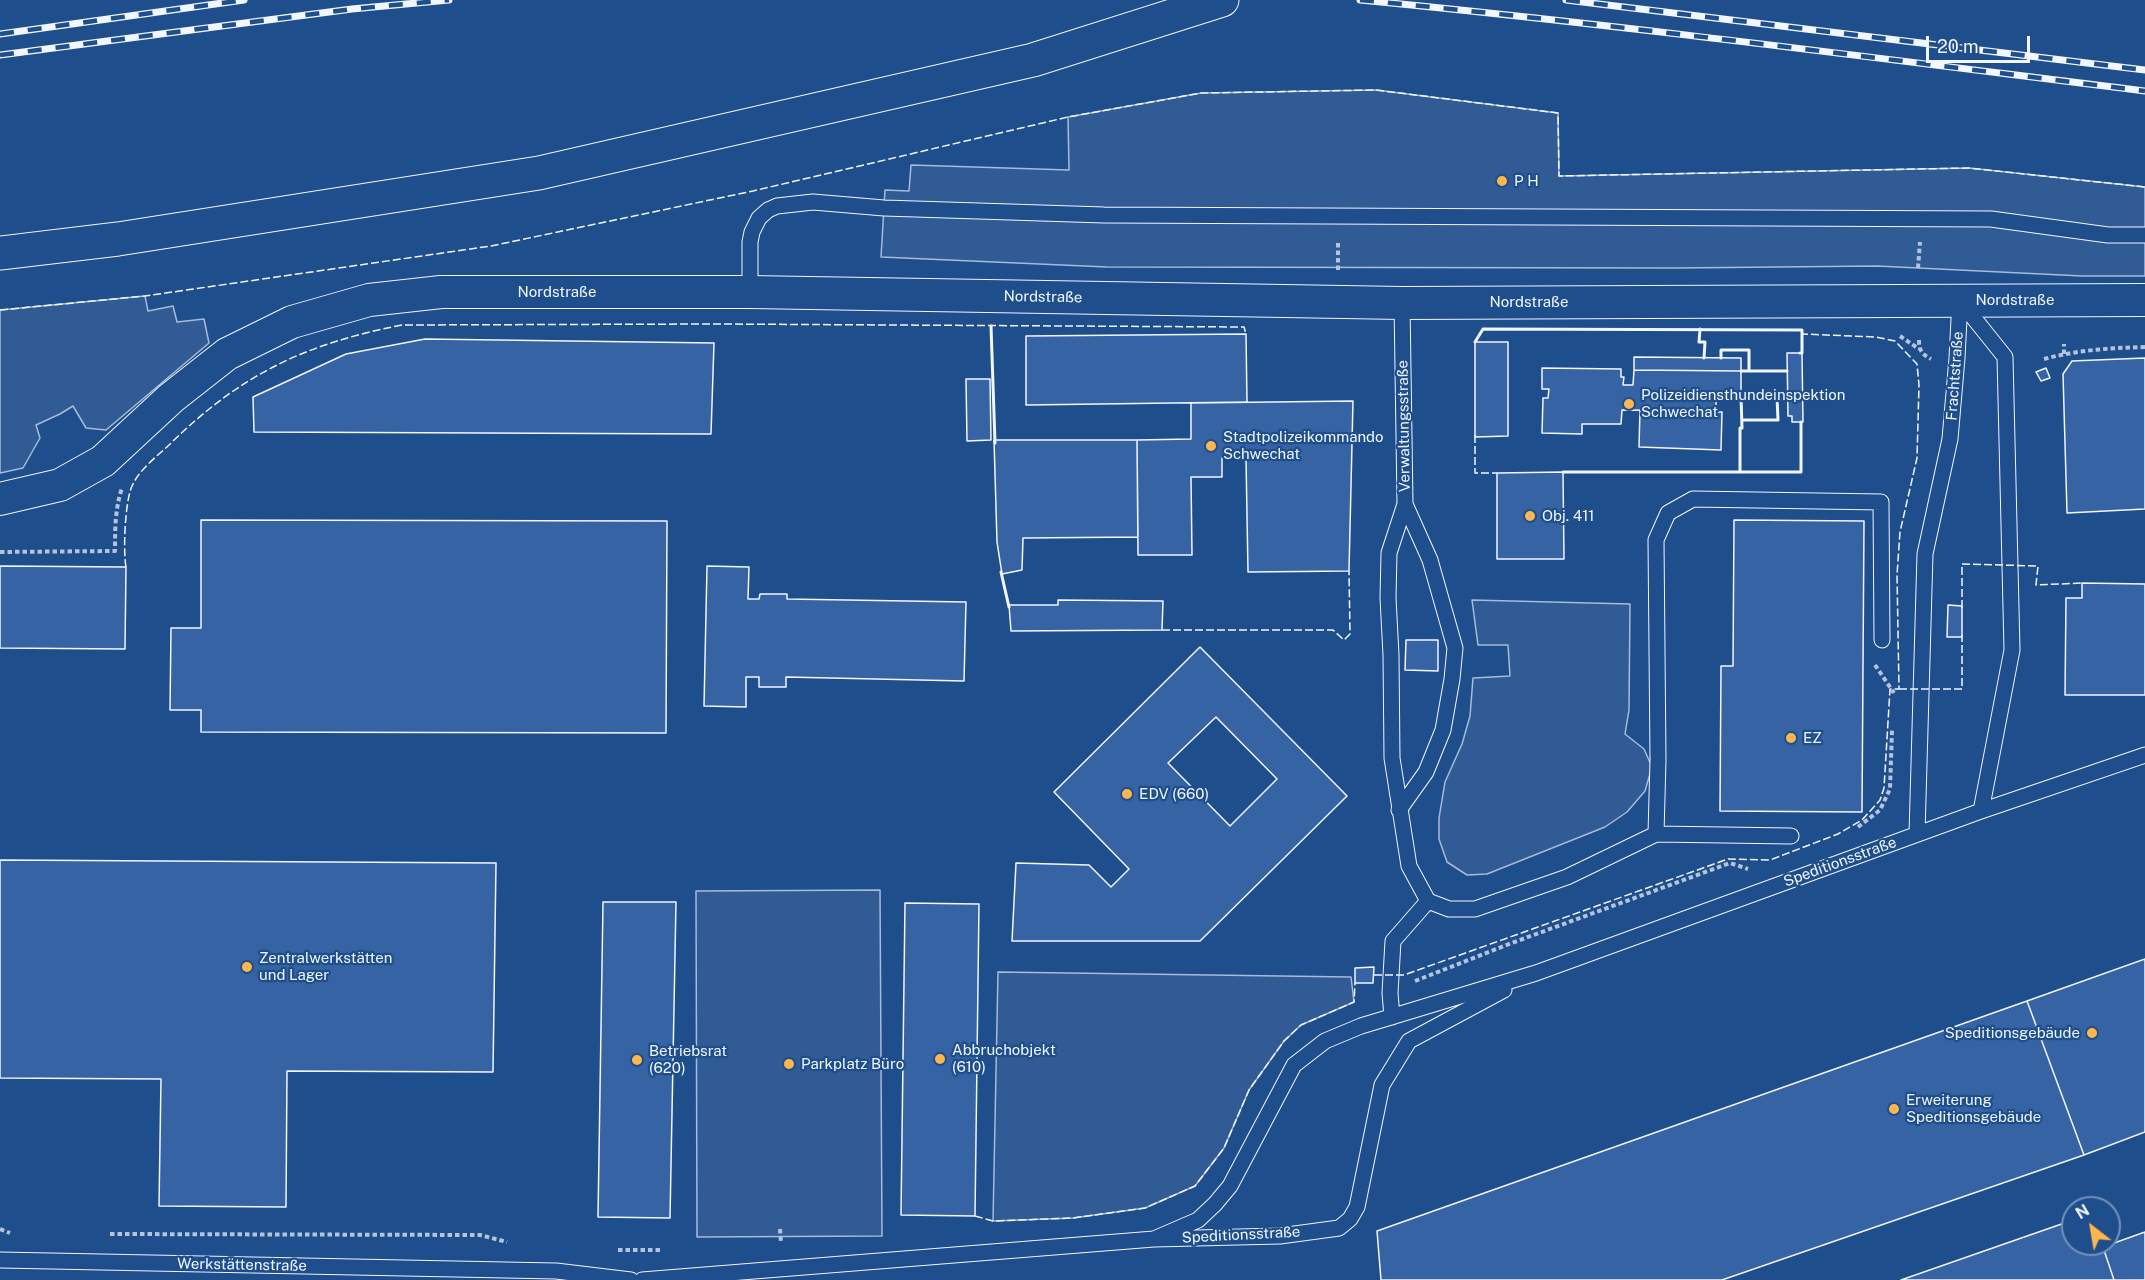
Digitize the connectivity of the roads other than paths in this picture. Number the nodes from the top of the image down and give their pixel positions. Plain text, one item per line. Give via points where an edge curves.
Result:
1 (1222, 0) edge
2 (2145, 235) edge
3 (0, 253) edge
4 (750, 292) junction
5 (1960, 300) junction
6 (2145, 300) edge
7 (1402, 303) junction
8 (0, 499) edge
9 (1405, 504) junction
10 (1882, 640) dead end
11 (2145, 755) edge
12 (1399, 810) junction
13 (1981, 811) junction
14 (1656, 834) junction
15 (1917, 834) junction
16 (1791, 836) dead end
17 (1428, 902) junction
18 (1536, 973) junction
19 (1392, 1017) junction
20 (1154, 1239) junction
21 (0, 1260) edge
22 (631, 1280) edge
23 (642, 1280) edge

1 - 3 main road via 1033,60 539,173 117,239
2 - 4 lane via 2108,235 1991,219 1104,215 813,202 777,206 759,218 752,232
4 - 7 street, Nordstraße
4 - 8 street, Nordstraße via 441,292 369,300 292,322 226,354 171,398 104,461 60,485
5 - 6 street, Nordstraße
5 - 7 street, Nordstraße
5 - 13 lane, Frachtstraße via 2005,357 2012,650
5 - 15 lane, Frachtstraße via 1950,439 1924,554
7 - 9 lane, Verwaltungsstraße
9 - 12 lane, Verwaltungsstraße via 1389,553 1388,598 1392,758
9 - 12 lane via 1430,560 1455,648 1443,730 1426,772
10 - 14 lane via 1881,502 1694,499 1668,513 1656,540
11 - 13 lane, Speditionsstraße
12 - 17 lane, Verwaltungsstraße via 1410,866
13 - 15 lane, Speditionsstraße
14 - 16 lane
14 - 17 lane via 1567,876 1475,909 1449,909
15 - 18 lane, Speditionsstraße
17 - 19 lane via 1393,941
18 - 19 lane, Speditionsstraße
18 - 20 lane, Speditionsstraße via 1409,1041 1382,1085 1357,1207 1339,1228 1280,1236
19 - 20 lane, Speditionsstraße via 1325,1041 1294,1065 1230,1186 1198,1220
20 - 23 lane, Speditionsstraße
21 - 22 lane, Werkstättenstraße via 556,1271

